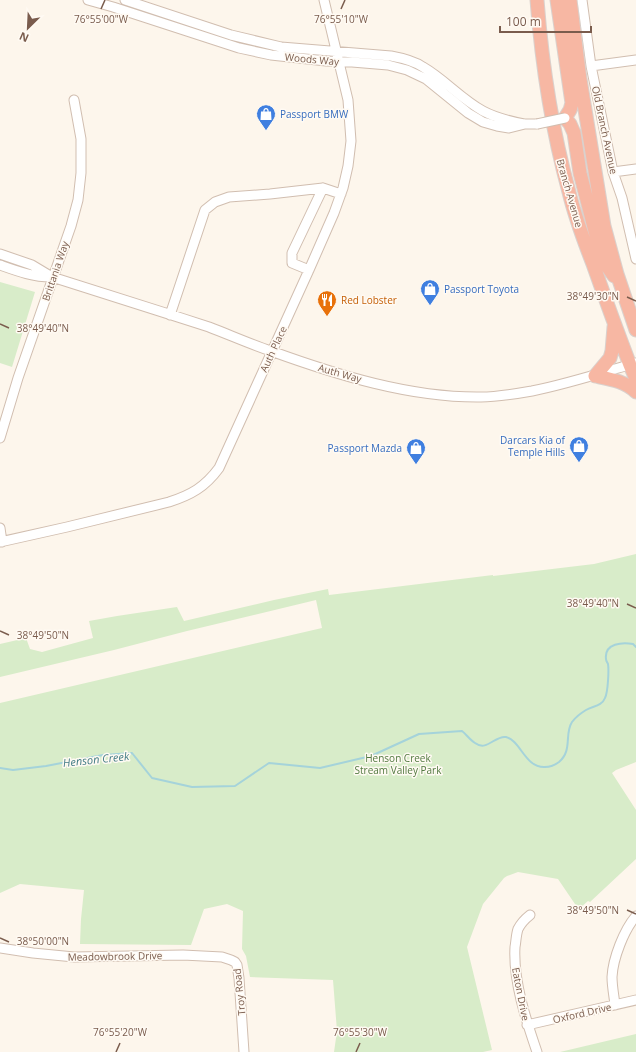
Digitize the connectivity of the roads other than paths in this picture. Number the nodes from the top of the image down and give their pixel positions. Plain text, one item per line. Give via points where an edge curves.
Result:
1 (88, 0) edge
2 (125, 0) edge
3 (324, 0) edge
4 (537, 0) edge
5 (557, 0) edge
6 (570, 0) edge
7 (582, 0) edge
8 (337, 52) junction
9 (636, 60) edge
10 (339, 62) junction
11 (591, 66) junction
12 (74, 100) dead end
13 (567, 121) junction
14 (525, 124) junction
15 (636, 169) edge
16 (613, 172) junction
17 (323, 188) junction
18 (341, 194) junction
19 (0, 254) edge
20 (636, 259) edge
21 (0, 265) edge
22 (309, 270) junction
23 (52, 277) junction
24 (621, 286) junction
25 (170, 315) junction
26 (614, 323) junction
27 (636, 330) edge
28 (272, 352) junction
29 (633, 364) edge
30 (594, 376) junction
31 (636, 379) edge
32 (636, 392) edge
33 (0, 438) edge
34 (0, 528) edge
35 (1, 542) edge
36 (530, 915) dead end
37 (636, 916) edge
38 (0, 948) edge
39 (183, 955) joint
40 (636, 1000) edge
41 (615, 1005) junction
42 (527, 1025) junction
43 (244, 1052) edge
44 (536, 1052) edge

1 - 10 street, Woods Way via 239,48 271,55
2 - 8 street, Woods Way via 254,41 281,47
3 - 8 street, Auth Place
4 - 26 highway, Branch Avenue via 557,145 578,223
5 - 13 highway via 572,103
6 - 24 highway via 604,226
7 - 11 street, Old Branch Avenue
8 - 10 street, Auth Place
8 - 14 street, Woods Way via 406,59 444,80 482,110 496,117
9 - 11 street
10 - 14 street, Woods Way via 388,65 407,70 426,79 468,113 484,122 509,128
10 - 18 street, Auth Place via 348,100 351,141
11 - 16 street, Old Branch Avenue
12 - 23 street, Brittania Way via 81,139 78,200
13 - 14 street, Woods Way, bridge
13 - 24 highway via 574,133 580,173 604,262
15 - 16 street
16 - 20 street, Old Branch Avenue via 622,198
17 - 18 street
17 - 22 street via 292,253 292,263
17 - 25 street via 229,196 205,210
18 - 22 street, Auth Place
19 - 23 street, Auth Way via 32,265
21 - 23 street, Auth Way via 26,274
22 - 28 street, Auth Place
23 - 25 street, Auth Way
23 - 33 street, Brittania Way
24 - 27 highway
25 - 28 street, Auth Way
26 - 29 highway, Branch Avenue
26 - 30 highway via 610,358
28 - 30 street, Auth Way via 375,383 457,397 509,395
28 - 35 street, Auth Place via 219,468 212,478 195,492 169,502
29 - 30 street, Auth Way
29 - 31 highway, Branch Avenue
30 - 32 highway via 619,381
34 - 35 street
36 - 42 street, Eaton Drive via 518,930 515,954 515,971
37 - 41 street via 618,949 613,966
38 - 39 street, Meadowbrook Drive via 74,957
39 - 43 street, Troy Road via 222,957 237,965
40 - 41 street, Oxford Drive
41 - 42 street, Oxford Drive
42 - 44 street, Eaton Drive

